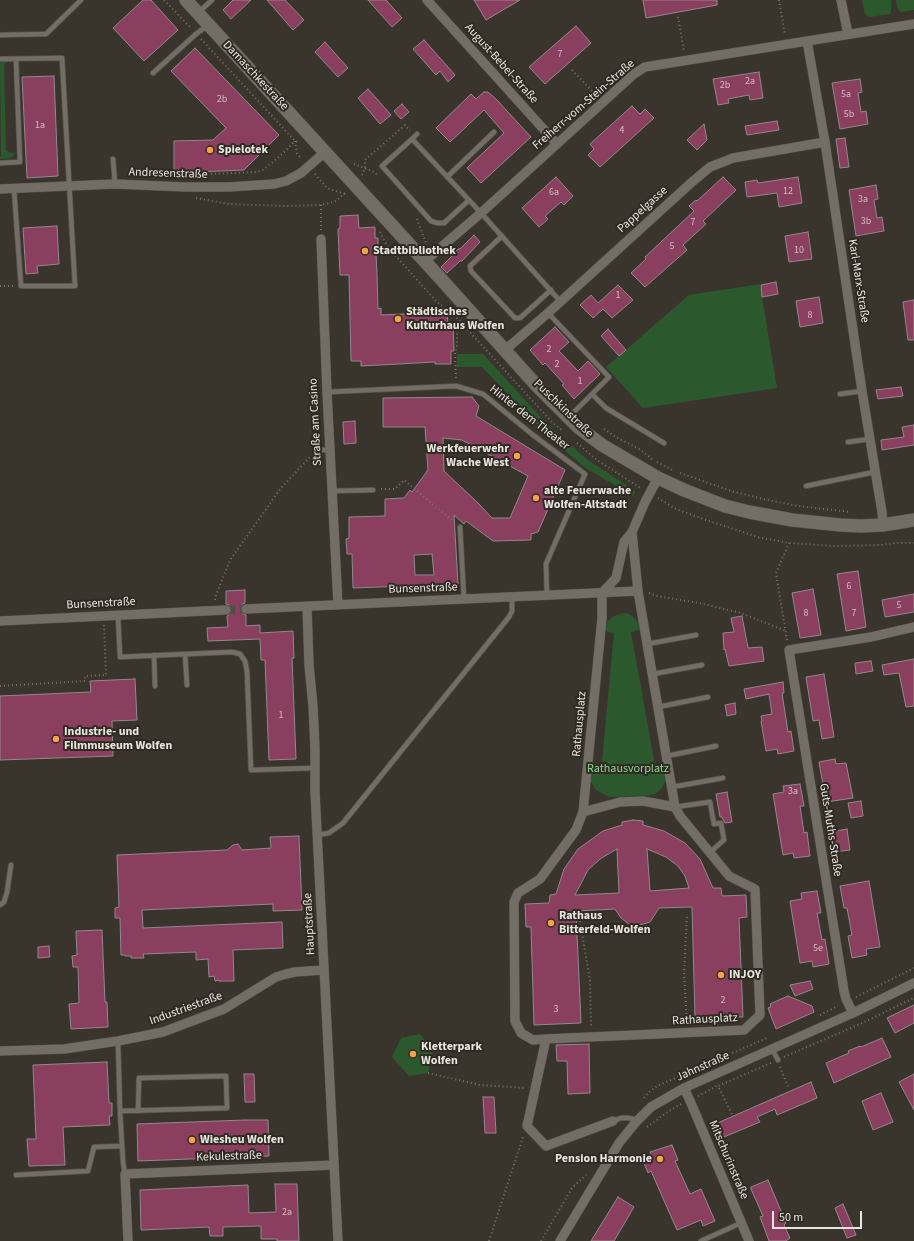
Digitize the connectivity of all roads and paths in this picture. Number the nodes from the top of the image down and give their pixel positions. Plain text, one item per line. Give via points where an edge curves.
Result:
1 (81, 0) edge
2 (164, 0) edge
3 (186, 0) edge
4 (212, 0) edge
5 (427, 0) edge
6 (779, 0) edge
7 (840, 0) edge
8 (198, 13) junction
9 (678, 17) dead end
10 (914, 24) edge
11 (208, 25) junction
12 (196, 34) junction
13 (848, 34) junction
14 (0, 35) edge
15 (807, 41) junction
16 (786, 44) junction
17 (0, 59) edge
18 (16, 59) junction
19 (685, 60) junction
20 (572, 70) dead end
21 (153, 73) dead end
22 (603, 103) junction
23 (494, 132) dead end
24 (417, 134) dead end
25 (412, 139) junction
26 (825, 142) junction
27 (557, 144) junction
28 (325, 152) junction
29 (113, 159) dead end
30 (365, 160) dead end
31 (0, 163) edge
32 (353, 163) dead end
33 (365, 168) junction
34 (201, 176) dead end
35 (446, 177) junction
36 (382, 180) dead end
37 (353, 183) junction
38 (115, 184) junction
39 (68, 186) junction
40 (185, 187) junction
41 (0, 189) edge
42 (14, 189) junction
43 (345, 194) junction
44 (350, 198) dead end
45 (469, 200) junction
46 (321, 205) junction
47 (481, 213) junction
48 (417, 218) dead end
49 (378, 228) dead end
50 (502, 236) junction
51 (321, 239) joint
52 (429, 258) junction
53 (0, 286) edge
54 (21, 286) junction
55 (551, 290) junction
56 (560, 301) junction
57 (548, 313) junction
58 (457, 318) junction
59 (505, 350) junction
60 (456, 386) junction
61 (862, 391) junction
62 (327, 392) junction
63 (592, 394) junction
64 (840, 394) dead end
65 (568, 418) junction
66 (564, 432) dead end
67 (870, 439) junction
68 (575, 442) dead end
69 (848, 442) dead end
70 (664, 443) dead end
71 (316, 450) joint
72 (330, 450) junction
73 (875, 472) junction
74 (658, 478) junction
75 (806, 486) dead end
76 (373, 490) joint
77 (332, 491) junction
78 (649, 494) junction
79 (914, 520) edge
80 (883, 525) junction
81 (460, 527) joint
82 (632, 532) junction
83 (789, 543) junction
84 (914, 543) edge
85 (637, 589) junction
86 (602, 593) junction
87 (547, 596) junction
88 (512, 598) junction
89 (464, 600) junction
90 (338, 605) junction
91 (307, 607) junction
92 (246, 609) tunnel mouth
93 (226, 610) tunnel mouth
94 (214, 611) junction
95 (103, 616) junction
96 (118, 616) junction
97 (0, 621) edge
98 (914, 627) edge
99 (786, 631) junction
100 (696, 635) dead end
101 (647, 644) junction
102 (789, 650) junction
103 (185, 654) junction
104 (154, 655) junction
105 (702, 665) dead end
106 (652, 674) junction
107 (0, 686) edge
108 (155, 686) dead end
109 (187, 686) dead end
110 (708, 698) dead end
111 (658, 707) junction
112 (716, 746) dead end
113 (667, 756) junction
114 (315, 768) junction
115 (723, 778) dead end
116 (672, 787) junction
117 (675, 806) junction
118 (583, 812) junction
119 (318, 835) junction
120 (709, 854) junction
121 (11, 865) dead end
122 (0, 905) edge
123 (687, 914) dead end
124 (580, 921) dead end
125 (914, 968) edge
126 (324, 970) junction
127 (914, 983) edge
128 (914, 998) edge
129 (848, 1001) junction
130 (853, 1013) junction
131 (687, 1033) junction
132 (592, 1037) junction
133 (546, 1039) junction
134 (118, 1041) junction
135 (772, 1049) junction
136 (0, 1051) edge
137 (778, 1060) junction
138 (428, 1073) dead end
139 (718, 1086) junction
140 (684, 1088) junction
141 (535, 1089) junction
142 (789, 1089) dead end
143 (689, 1099) junction
144 (120, 1111) junction
145 (138, 1111) junction
146 (732, 1114) dead end
147 (613, 1121) joint
148 (636, 1122) junction
149 (527, 1126) junction
150 (643, 1131) dead end
151 (122, 1146) junction
152 (334, 1165) junction
153 (590, 1172) dead end
154 (16, 1174) dead end
155 (125, 1174) junction
156 (741, 1223) junction
157 (128, 1241) edge
158 (338, 1241) edge
159 (489, 1241) edge
160 (541, 1241) edge
161 (560, 1241) edge
162 (701, 1241) edge
163 (749, 1241) edge

1 - 14 lane via 46,34
2 - 12 path
3 - 8 street, Damaschkestraße
4 - 8 lane
5 - 27 street, August-Bebel-Straße
6 - 16 path
7 - 13 street
8 - 11 street, Damaschkestraße
9 - 19 path
10 - 13 street, Freiherr-vom-Stein-Straße
11 - 12 lane
11 - 28 street, Damaschkestraße
12 - 21 lane
12 - 34 path via 295,141 263,170
13 - 15 street, Freiherr-vom-Stein-Straße
15 - 16 street, Freiherr-vom-Stein-Straße
15 - 26 street, Karl-Marx-Straße
16 - 19 street, Freiherr-vom-Stein-Straße
17 - 18 lane
18 - 31 lane via 20,162
18 - 39 lane via 62,58
19 - 22 street, Freiherr-vom-Stein-Straße via 645,67
20 - 22 path
22 - 27 street, Freiherr-vom-Stein-Straße
23 - 35 lane
24 - 25 lane
25 - 35 lane
25 - 45 lane via 382,166 431,221 444,223
26 - 56 street, Pappelgasse via 732,158 710,167
26 - 61 street, Karl-Marx-Straße
27 - 47 street, Freiherr-vom-Stein-Straße
28 - 37 street, Puschkinstraße
28 - 40 street, Andresenstraße via 301,173 274,184
29 - 38 lane
30 - 33 path
32 - 33 path
33 - 36 path
33 - 37 path
35 - 45 lane
37 - 43 path
37 - 52 street, Puschkinstraße
38 - 39 street, Andresenstraße
38 - 40 street, Andresenstraße
39 - 42 street, Andresenstraße
39 - 54 lane via 75,286
40 - 46 path via 198,199 229,204
41 - 42 street, Andresenstraße
42 - 54 lane
43 - 44 path
43 - 46 path via 336,201
45 - 47 lane
46 - 51 path
47 - 50 lane
47 - 52 street, Freiherr-vom-Stein-Straße
48 - 52 path
49 - 58 path via 387,246 436,301
50 - 55 lane
50 - 55 lane via 470,266 471,270 516,318 520,318
51 - 62 street, Straße am Casino
52 - 59 street, Puschkinstraße
53 - 54 path
55 - 56 lane
56 - 57 street, Pappelgasse
57 - 59 street, Pappelgasse
57 - 63 lane via 608,377
58 - 60 path
58 - 66 path
59 - 65 street, Puschkinstraße
60 - 62 lane, Hinter dem Theater
60 - 87 lane, Hinter dem Theater via 483,394 585,474 546,564
61 - 64 lane
61 - 67 street, Karl-Marx-Straße
62 - 72 street, Straße am Casino
63 - 65 lane
63 - 70 lane via 606,408
65 - 74 street, Puschkinstraße via 602,445
67 - 69 lane
67 - 73 street, Karl-Marx-Straße
68 - 78 path via 597,460
71 - 72 lane
71 - 94 path via 281,488 230,560 216,595
72 - 77 street, Straße am Casino
73 - 75 lane
73 - 80 street, Karl-Marx-Straße
74 - 78 street
74 - 80 street, Puschkinstraße via 705,499 749,512 814,523
76 - 77 lane
76 - 81 path via 395,489 404,480
77 - 90 street, Straße am Casino
78 - 82 street
78 - 83 path via 676,509 706,520 757,537
79 - 80 street, Puschkinstraße
81 - 89 lane
82 - 85 street
82 - 86 street via 624,542 616,578
83 - 84 path via 834,546
83 - 99 path via 776,573
85 - 86 street, Bunsenstraße
85 - 99 path via 657,596 741,613
85 - 101 street, Rathausplatz
86 - 87 street, Bunsenstraße
86 - 118 street, Rathausplatz via 602,618
87 - 88 street, Bunsenstraße
88 - 89 street, Bunsenstraße
88 - 119 lane via 512,611 509,617 343,823 329,833
89 - 90 street, Bunsenstraße
90 - 91 street, Bunsenstraße
91 - 92 street, Bunsenstraße
91 - 114 street, Hauptstraße
93 - 94 street, Bunsenstraße
94 - 96 street, Bunsenstraße
95 - 96 street, Bunsenstraße
95 - 97 street, Bunsenstraße
95 - 107 path via 106,675 85,676 85,681
96 - 104 lane via 120,657
98 - 102 street via 871,637
99 - 102 path
100 - 101 lane
101 - 106 street, Rathausplatz
102 - 129 street, Guts-Muths-Straße via 843,986
103 - 104 lane
103 - 109 lane
103 - 114 lane via 232,652 240,654 245,661 251,770
104 - 108 lane
105 - 106 lane
106 - 111 street, Rathausplatz
110 - 111 lane
111 - 113 street, Rathausplatz
112 - 113 lane
113 - 116 street, Rathausplatz
114 - 119 street, Hauptstraße
115 - 116 lane
116 - 117 street, Rathausplatz
117 - 118 street via 643,801 620,802
117 - 120 street, Rathausplatz
117 - 120 lane via 710,802 714,824 721,823 724,840
118 - 133 street, Rathausplatz via 576,830 540,879 518,893 514,902 515,1021 521,1033 533,1040
119 - 126 street, Hauptstraße
120 - 131 street, Rathausplatz via 729,876 755,889 760,1015 744,1030
121 - 122 lane via 7,892 4,902
123 - 131 path via 684,975
124 - 132 path via 590,981
125 - 129 path
126 - 134 street, Industriestraße via 295,972 276,977 224,1010 163,1032
126 - 152 street, Hauptstraße
127 - 130 street, Jahnstraße
128 - 137 path
129 - 130 street, Guts-Muths-Straße
130 - 135 street, Jahnstraße
131 - 132 street, Rathausplatz
132 - 133 street, Rathausplatz
133 - 141 street
134 - 136 street, Industriestraße via 64,1049
134 - 144 lane
135 - 137 lane
135 - 140 street, Jahnstraße
137 - 139 path
137 - 142 path
138 - 141 path via 480,1085
139 - 143 path
139 - 146 path
140 - 143 street, Mitschurinstraße
140 - 148 street, Jahnstraße via 651,1107
141 - 149 street
143 - 150 path
143 - 156 street, Mitschurinstraße
144 - 145 lane
144 - 151 lane
145 - 145 lane via 227,1108 226,1076 139,1078
147 - 148 lane via 628,1118
147 - 149 street via 546,1146
148 - 161 street, Jahnstraße via 610,1157
149 - 159 path
151 - 154 lane via 94,1147 88,1171
151 - 155 lane
152 - 155 street, Kekulestraße
152 - 158 street, Hauptstraße
153 - 160 path via 572,1188
155 - 157 street
156 - 162 lane
156 - 163 street, Mitschurinstraße

